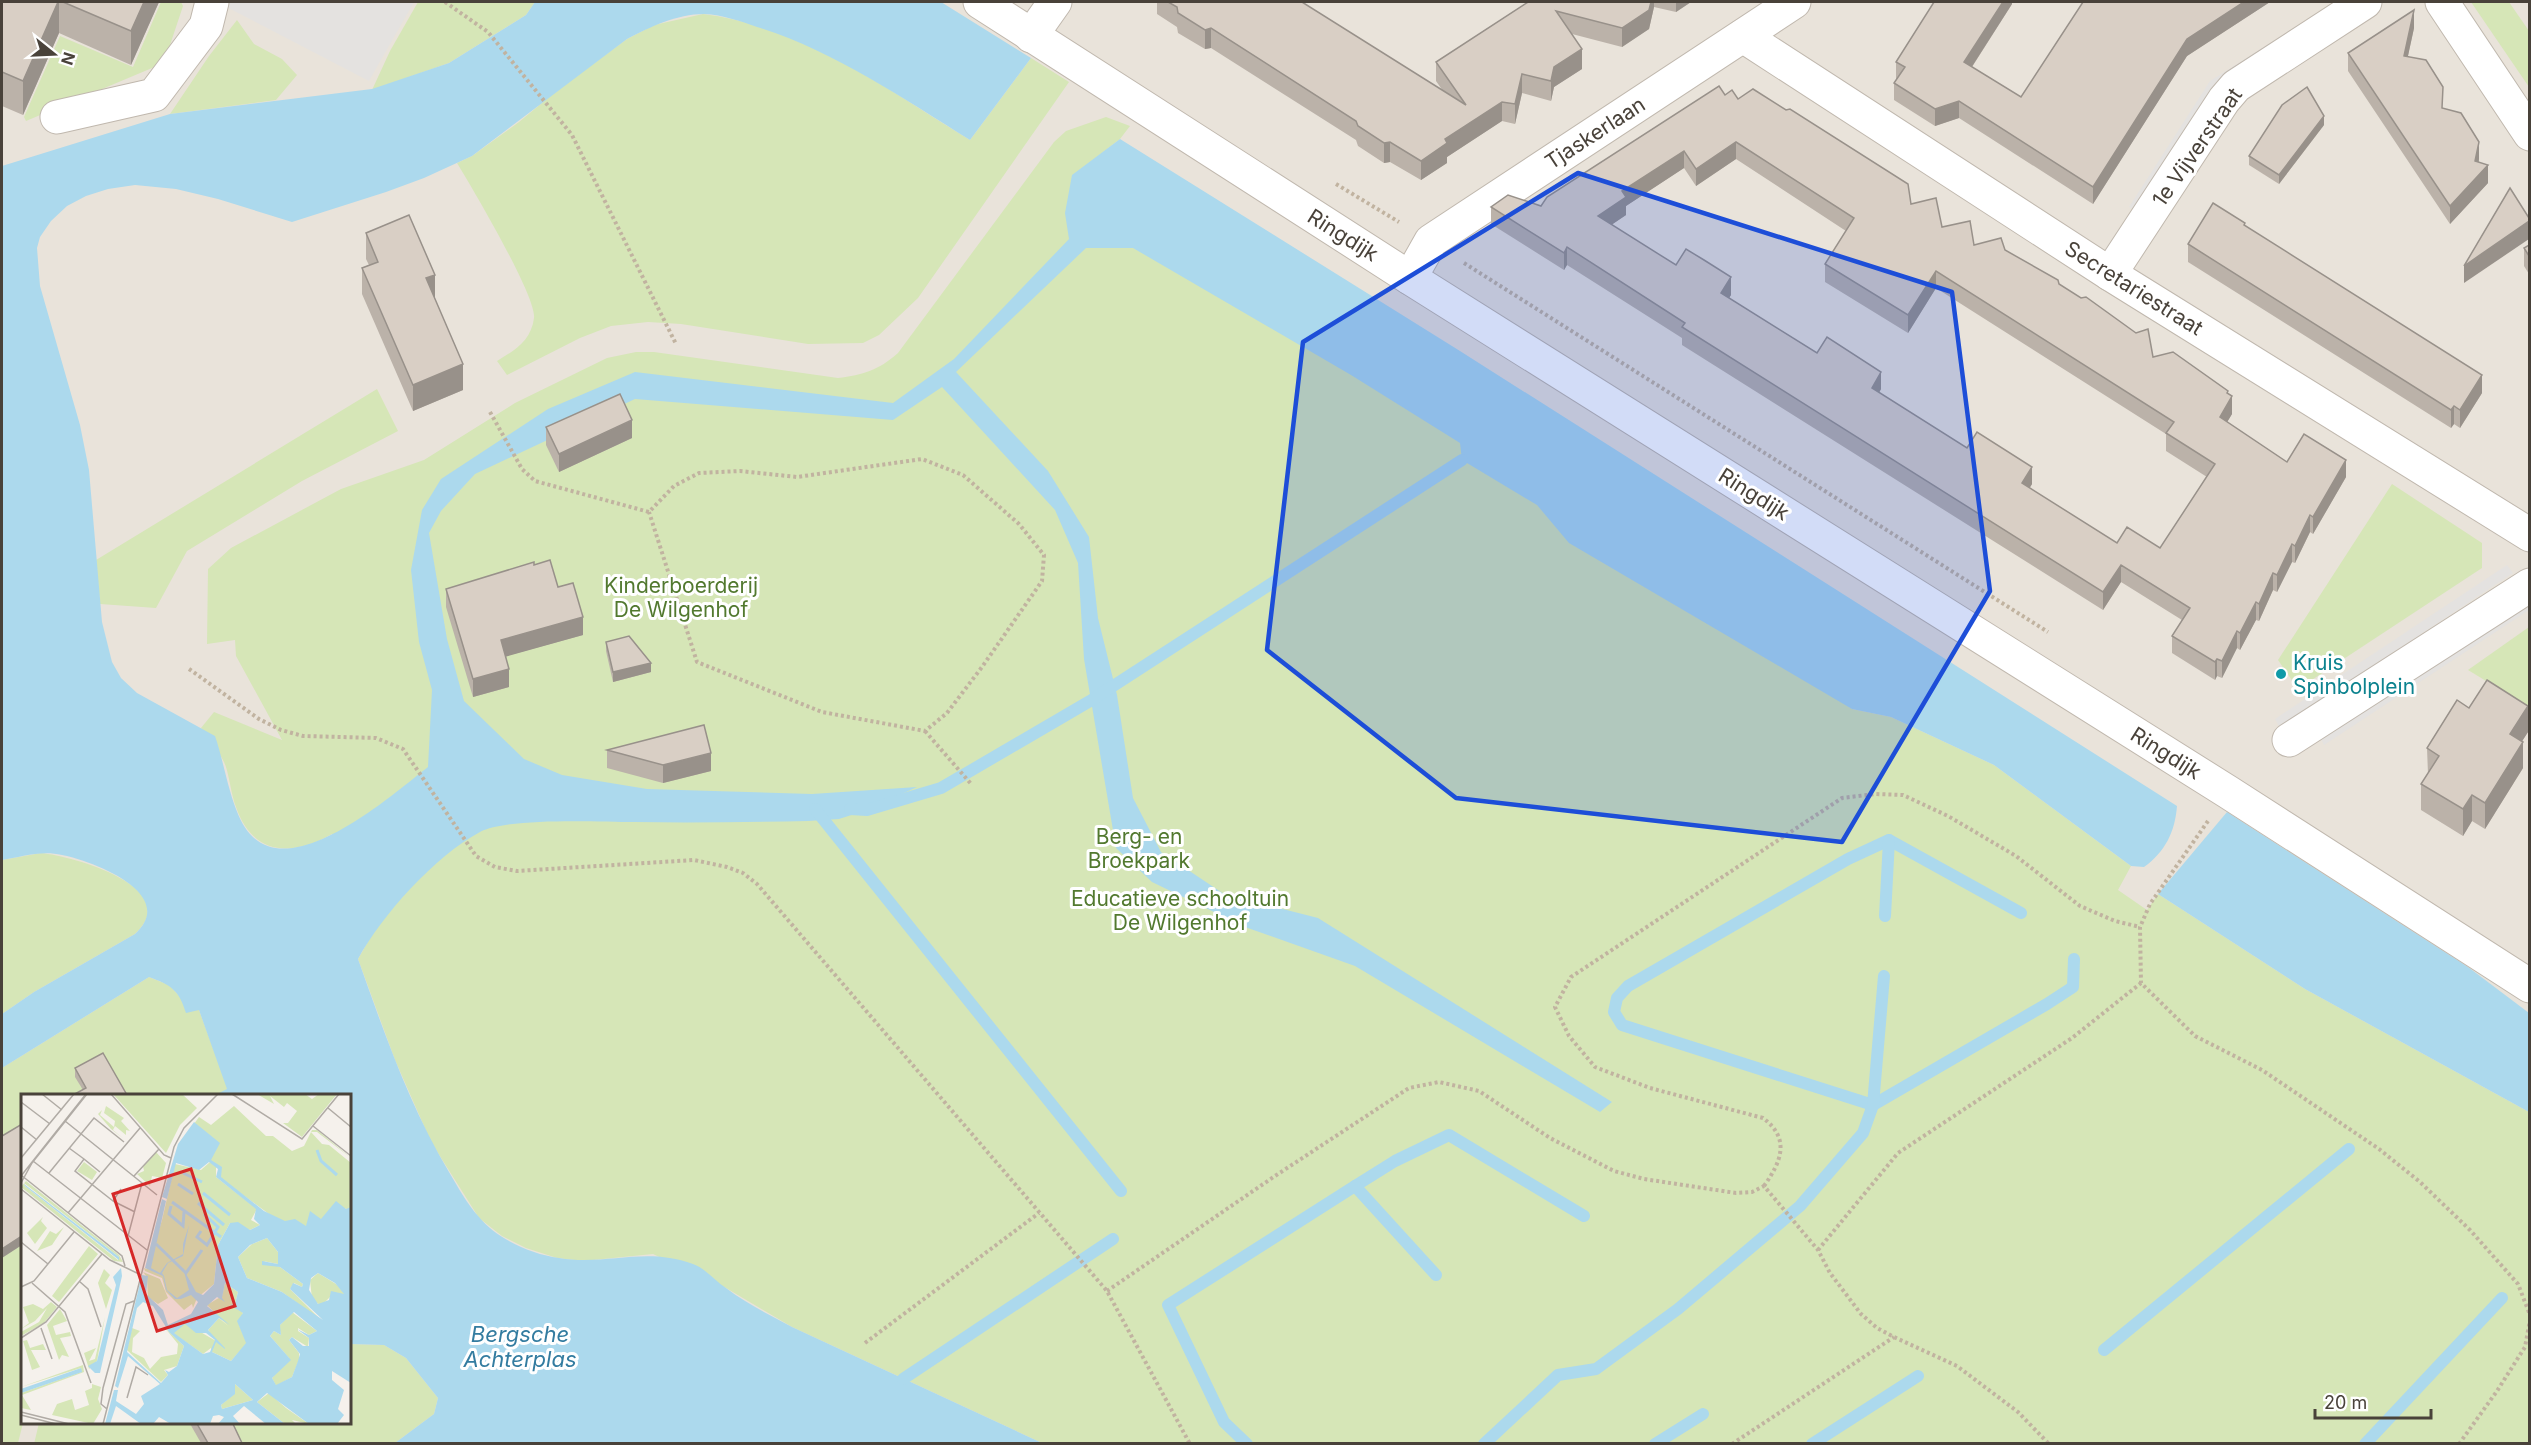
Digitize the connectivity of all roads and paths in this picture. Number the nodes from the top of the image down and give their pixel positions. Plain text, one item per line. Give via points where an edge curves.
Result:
1 (212, 2) edge
2 (445, 2) edge
3 (980, 2) edge
4 (1055, 2) edge
5 (1794, 2) edge
6 (2365, 2) edge
7 (2442, 2) edge
8 (1031, 36) junction
9 (1743, 36) junction
10 (57, 117) dead end
11 (2529, 134) edge
12 (1331, 180) dead end
13 (1431, 242) junction
14 (2110, 274) junction
15 (1410, 278) junction
16 (676, 344) dead end
17 (490, 412) dead end
18 (649, 512) junction
19 (2529, 535) edge
20 (2529, 585) edge
21 (2052, 634) dead end
22 (189, 669) dead end
23 (925, 731) junction
24 (2289, 740) dead end
25 (972, 785) dead end
26 (2210, 818) dead end
27 (2140, 927) junction
28 (2141, 982) junction
29 (2529, 986) edge
30 (1764, 1186) junction
31 (1039, 1213) junction
32 (1818, 1250) junction
33 (1107, 1292) junction
34 (2529, 1315) edge
35 (2529, 1320) edge
36 (1894, 1337) junction
37 (865, 1343) dead end
38 (1190, 1443) edge
39 (1732, 1443) edge
40 (2049, 1443) edge
41 (2459, 1443) edge

1 - 10 street via 206,26 154,95
2 - 16 path via 488,32 572,135
3 - 8 street, Ringdijk
4 - 8 street
5 - 9 street, Tjaskerlaan
6 - 14 street, 1e Vijverstraat via 2236,86
7 - 11 street
8 - 15 street, Ringdijk
9 - 13 street, Tjaskerlaan
9 - 14 street, Secretariestraat
12 - 13 path, Ringdijk
13 - 15 street, Tjaskerlaan
13 - 21 path, Ringdijk
14 - 19 street, Secretariestraat
15 - 29 street, Ringdijk via 2218,785
17 - 18 path via 522,469 535,481
18 - 23 path via 698,662 822,712
18 - 23 path via 674,486 699,473 740,471 797,477 922,459 963,476 1019,524 1044,555 1042,581 947,712
20 - 24 street
22 - 31 path via 281,730 303,736 376,738 403,749 476,856 495,867 517,871 694,860 743,873 757,884
23 - 25 path
26 - 27 path via 2150,904
27 - 28 path
27 - 30 path via 2080,906 2016,856 1948,816 1903,795 1875,794 1842,798 1571,976 1555,1007 1569,1036 1594,1067 1650,1088 1764,1118 1773,1125 1782,1148
28 - 32 path via 2072,1038 1898,1153
28 - 34 path via 2195,1036 2262,1070 2379,1149 2420,1182 2518,1284
30 - 32 path
30 - 33 path via 1736,1193 1614,1171 1550,1138 1479,1091 1439,1082 1409,1088
31 - 33 path
31 - 37 path
32 - 36 path via 1861,1314
33 - 38 path
35 - 41 path via 2525,1347
36 - 39 path
36 - 40 path via 1957,1366 2018,1412

